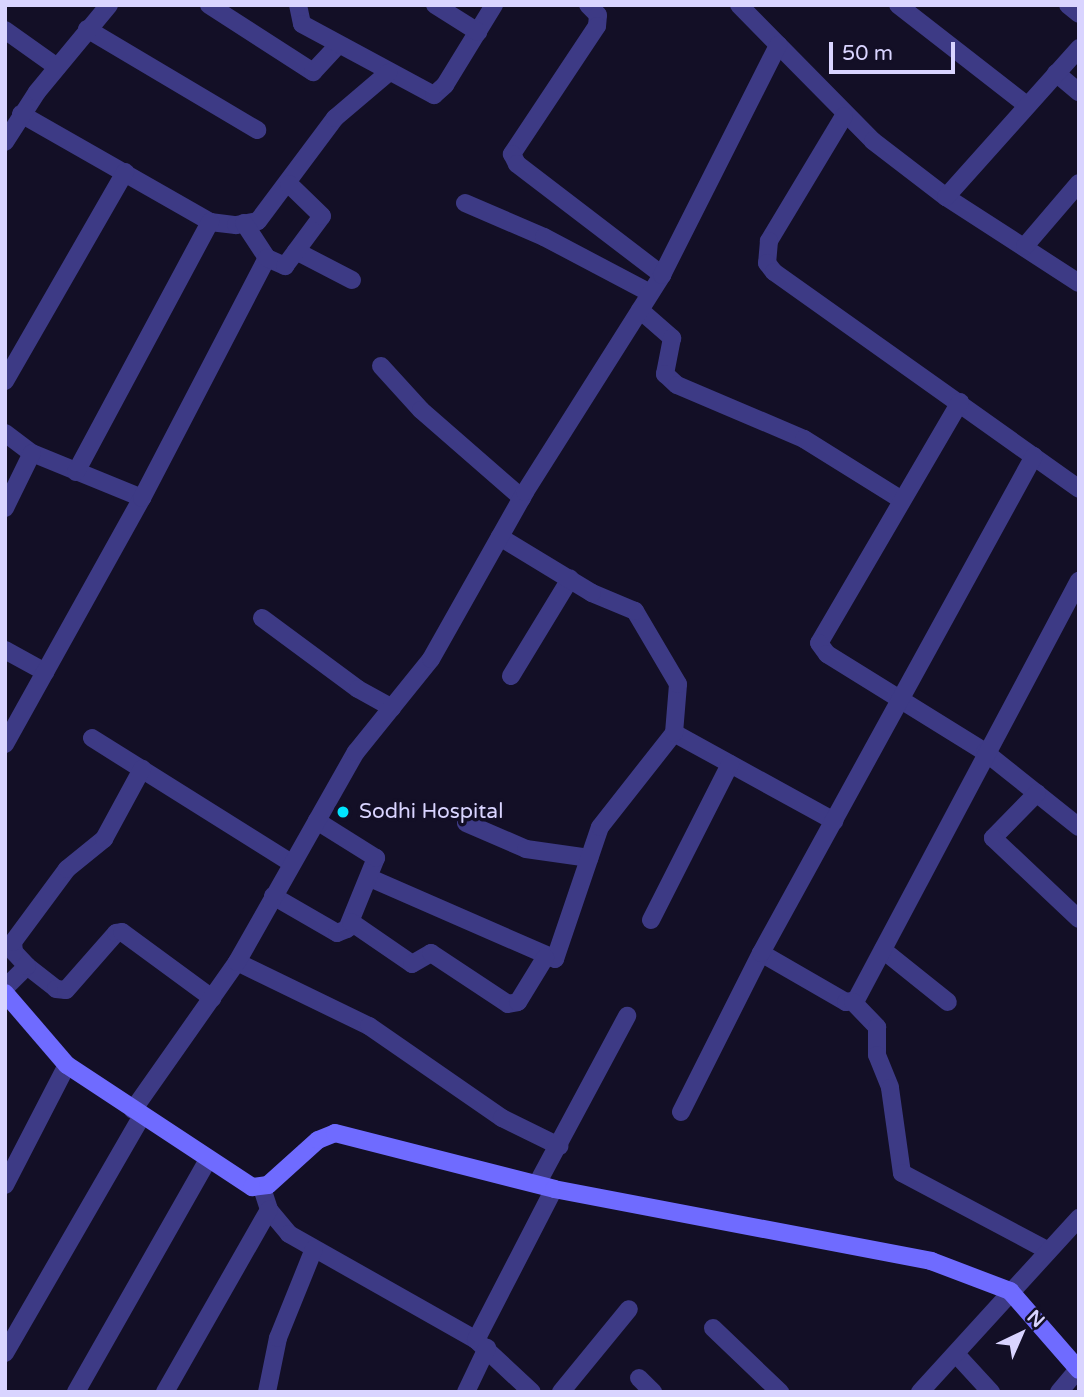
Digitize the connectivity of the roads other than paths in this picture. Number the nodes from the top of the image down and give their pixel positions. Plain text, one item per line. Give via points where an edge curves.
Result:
1 (109, 5) edge
2 (209, 5) edge
3 (298, 5) edge
4 (435, 5) edge
5 (494, 5) edge
6 (588, 5) edge
7 (739, 5) edge
8 (898, 5) edge
9 (1068, 5) edge
10 (1079, 14) edge
11 (87, 29) junction
12 (5, 30) edge
13 (478, 32) junction
14 (337, 46) junction
15 (778, 46) junction
16 (1079, 48) edge
17 (57, 67) junction
18 (388, 72) junction
19 (1056, 74) junction
20 (1079, 92) edge
21 (1026, 104) junction
22 (21, 114) junction
23 (844, 116) junction
24 (257, 130) dead end
25 (5, 142) edge
26 (125, 172) junction
27 (1079, 183) edge
28 (289, 184) junction
29 (946, 198) junction
30 (466, 203) dead end
31 (210, 222) junction
32 (244, 223) junction
33 (1025, 246) junction
34 (296, 251) junction
35 (267, 258) junction
36 (662, 275) junction
37 (352, 280) dead end
38 (1079, 283) edge
39 (650, 293) junction
40 (640, 310) junction
41 (381, 366) dead end
42 (5, 382) edge
43 (960, 402) junction
44 (8, 438) edge
45 (32, 453) junction
46 (1034, 456) junction
47 (76, 472) junction
48 (1079, 489) edge
49 (142, 498) junction
50 (522, 498) junction
51 (902, 500) junction
52 (5, 508) edge
53 (500, 537) junction
54 (570, 579) junction
55 (1077, 586) edge
56 (262, 618) dead end
57 (5, 650) edge
58 (45, 672) junction
59 (511, 676) dead end
60 (902, 699) junction
61 (392, 708) junction
62 (674, 733) junction
63 (92, 738) dead end
64 (5, 744) edge
65 (985, 752) junction
66 (730, 764) junction
67 (142, 769) junction
68 (1037, 793) junction
69 (317, 821) junction
70 (834, 821) junction
71 (1077, 822) edge
72 (466, 823) dead end
73 (589, 858) junction
74 (291, 863) junction
75 (370, 877) junction
76 (273, 896) junction
77 (1079, 919) edge
78 (652, 920) dead end
79 (351, 922) junction
80 (883, 950) junction
81 (761, 953) junction
82 (545, 958) junction
83 (236, 962) junction
84 (27, 966) junction
85 (5, 990) edge
86 (212, 998) junction
87 (853, 1002) junction
88 (948, 1002) dead end
89 (627, 1016) dead end
90 (68, 1065) junction
91 (681, 1112) dead end
92 (137, 1113) junction
93 (559, 1146) junction
94 (208, 1160) junction
95 (10, 1161) edge
96 (5, 1185) edge
97 (545, 1187) junction
98 (261, 1188) junction
99 (269, 1210) junction
100 (1079, 1218) edge
101 (314, 1249) junction
102 (1047, 1250) junction
103 (1010, 1291) junction
104 (629, 1309) dead end
105 (713, 1328) dead end
106 (481, 1344) junction
107 (5, 1353) edge
108 (956, 1354) junction
109 (1078, 1370) edge
110 (639, 1378) dead end
111 (269, 1391) edge
112 (76, 1392) edge
113 (165, 1392) edge
114 (466, 1392) edge
115 (532, 1392) edge
116 (561, 1392) edge
117 (653, 1392) edge
118 (780, 1392) edge
119 (920, 1392) edge
120 (991, 1392) edge
121 (1059, 1392) edge

1 - 11 street
2 - 14 street via 313,72
3 - 14 street via 302,24
4 - 13 street
5 - 13 street
6 - 36 street via 598,15 597,26 512,154 517,164
7 - 15 street
8 - 21 street
9 - 10 street
11 - 17 street
11 - 24 street
12 - 17 street
13 - 18 street via 438,93 429,94
14 - 18 street
15 - 23 street
15 - 36 street
16 - 19 street
17 - 22 street
18 - 28 street via 335,118
19 - 20 street
19 - 21 street
21 - 29 street
22 - 25 street
22 - 26 street
23 - 29 street
23 - 43 street via 769,242 767,263
26 - 31 street
26 - 42 street
27 - 33 street
28 - 32 street via 258,221
28 - 34 street via 322,216
29 - 33 street
30 - 39 street via 544,237
31 - 32 street
31 - 47 street
32 - 35 street
33 - 38 street
34 - 35 street via 285,266
34 - 37 street
35 - 49 street
36 - 39 street
39 - 40 street
40 - 50 street
40 - 51 street via 672,338 665,374 677,385 804,439
41 - 50 street via 421,410
43 - 46 street
43 - 51 street
44 - 45 street
45 - 47 street
45 - 52 street
46 - 48 street
46 - 60 street
47 - 49 street
49 - 58 street
50 - 53 street
51 - 60 street via 819,643 827,654
53 - 54 street
53 - 61 street via 431,659
54 - 59 street
54 - 62 street via 592,593 625,604 639,617 678,684
55 - 65 street
56 - 61 street via 358,689
57 - 58 street
58 - 64 street
60 - 65 street
60 - 70 street
61 - 69 street via 351,761
62 - 66 street
62 - 73 street via 601,824
63 - 67 street
65 - 68 street
65 - 80 street
66 - 70 street
66 - 78 street
67 - 74 street
67 - 84 street via 104,839 66,869 13,942 14,952
68 - 71 street
68 - 77 street via 993,838
69 - 74 street
69 - 75 street via 374,855
70 - 81 street
72 - 73 street via 526,849
73 - 82 street via 560,953 555,959
74 - 76 street
75 - 79 street
75 - 82 street
76 - 79 street via 337,933
76 - 83 street
79 - 82 street via 412,964 431,953 509,1004 518,1002
80 - 87 street
80 - 88 street
81 - 87 street
81 - 91 street
83 - 86 street
83 - 93 street via 369,1026 502,1118
84 - 85 street
84 - 86 street via 56,989 66,990 116,933 122,932
85 - 90 street
86 - 92 street
87 - 102 street via 877,1027 877,1055 890,1088 902,1174
89 - 93 street
90 - 92 street
90 - 95 street
92 - 94 street
92 - 107 street
93 - 97 street
94 - 98 street
94 - 112 street
95 - 96 street
97 - 98 street via 335,1133 318,1140
97 - 103 street via 932,1261
97 - 106 street
98 - 99 street
99 - 101 street via 289,1234
99 - 113 street
100 - 102 street
101 - 106 street
101 - 111 street via 278,1338
102 - 103 street
103 - 108 street
103 - 109 street
104 - 116 street
105 - 118 street
106 - 114 street
106 - 115 street
108 - 119 street
108 - 120 street
109 - 121 street
110 - 117 street

